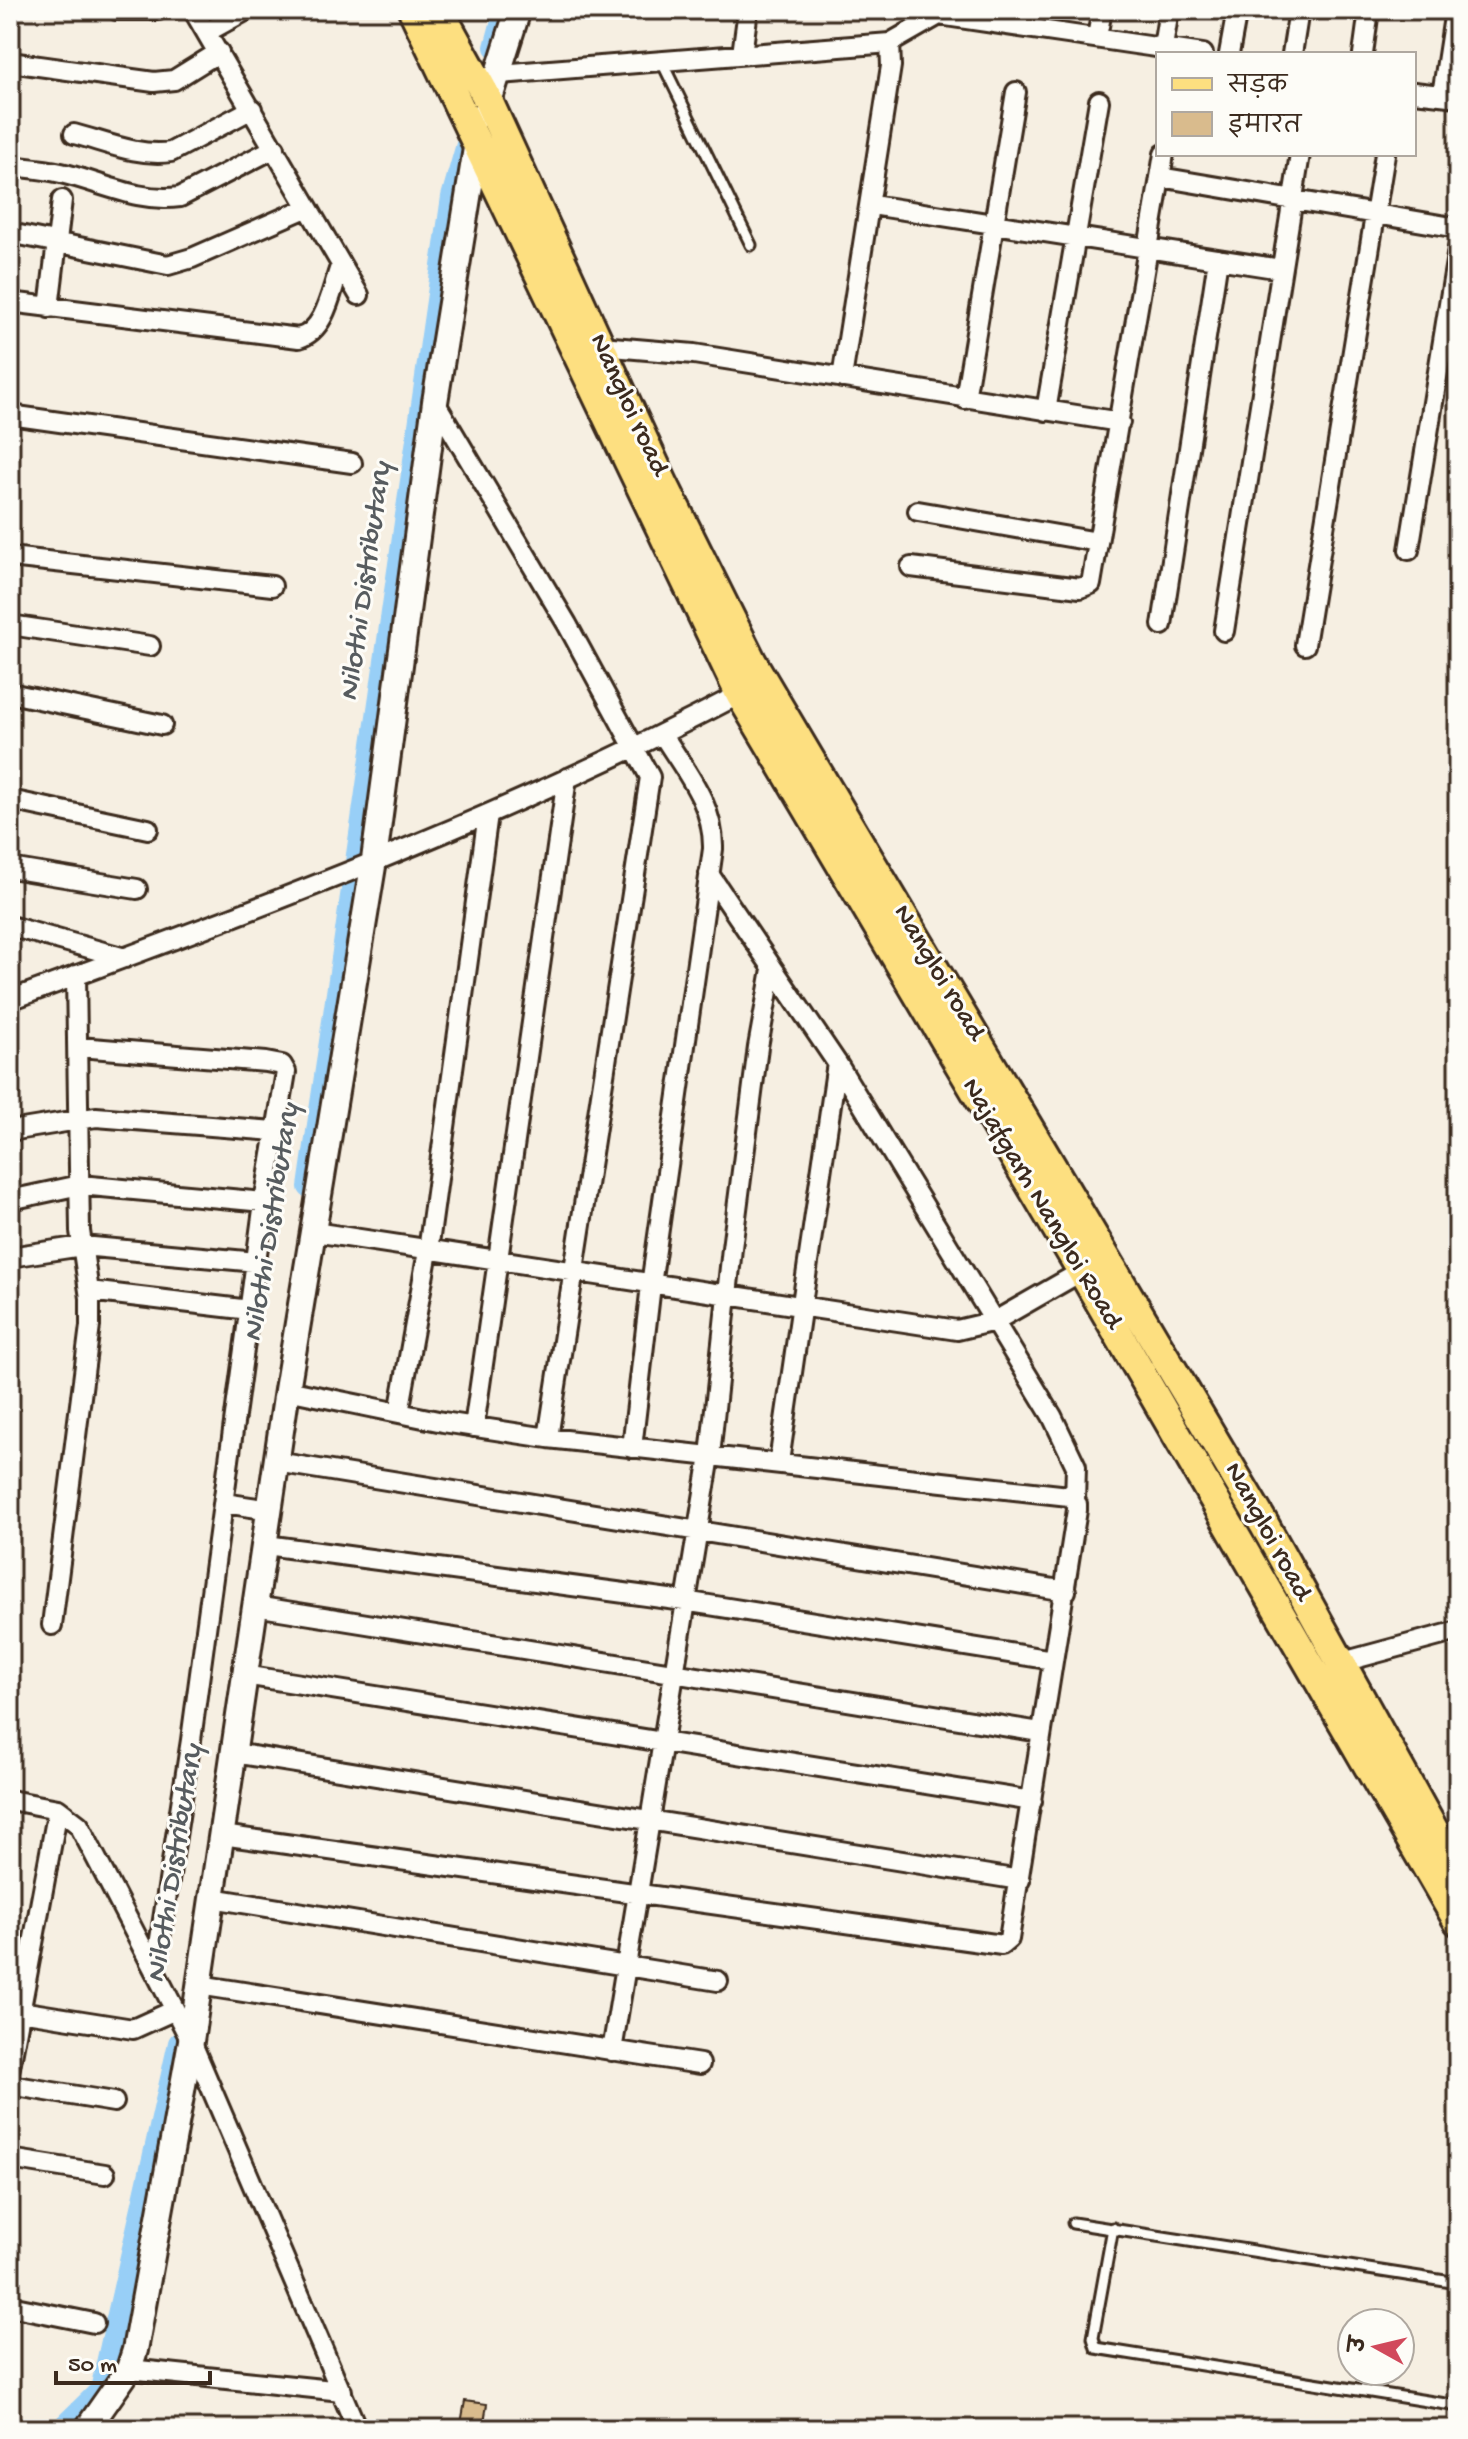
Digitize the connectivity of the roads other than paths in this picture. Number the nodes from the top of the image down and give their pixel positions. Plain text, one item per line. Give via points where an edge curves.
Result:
1 (117, 10) edge
2 (158, 10) edge
3 (193, 10) edge
4 (247, 10) edge
5 (413, 10) edge
6 (439, 10) edge
7 (518, 10) edge
8 (748, 10) edge
9 (1102, 10) edge
10 (1169, 10) edge
11 (1237, 10) edge
12 (1299, 10) edge
13 (1369, 10) edge
14 (1455, 10) edge
15 (935, 13) edge
16 (1029, 19) edge
17 (207, 32) junction
18 (1097, 37) junction
19 (451, 38) edge
20 (890, 43) junction
21 (1163, 47) junction
22 (219, 52) junction
23 (1192, 52) edge
24 (1229, 52) edge
25 (1292, 52) edge
26 (1363, 52) edge
27 (742, 54) junction
28 (661, 60) junction
29 (10, 62) edge
30 (491, 91) junction
31 (1016, 92) dead end
32 (1416, 92) edge
33 (1450, 96) edge
34 (1099, 101) dead end
35 (252, 109) junction
36 (74, 134) dead end
37 (474, 136) junction
38 (275, 148) junction
39 (1164, 156) edge
40 (1300, 156) edge
41 (1385, 156) edge
42 (10, 166) edge
43 (1160, 177) junction
44 (62, 200) dead end
45 (1293, 200) junction
46 (872, 205) junction
47 (306, 208) junction
48 (1376, 212) junction
49 (993, 224) junction
50 (1458, 228) edge
51 (10, 233) edge
52 (1075, 237) junction
53 (58, 241) junction
54 (751, 245) dead end
55 (1148, 248) junction
56 (1458, 249) edge
57 (1218, 259) junction
58 (340, 267) junction
59 (1281, 269) junction
60 (359, 295) dead end
61 (10, 302) edge
62 (49, 308) junction
63 (601, 346) junction
64 (842, 378) junction
65 (965, 399) junction
66 (435, 402) junction
67 (1046, 411) junction
68 (10, 415) edge
69 (1120, 422) junction
70 (352, 463) dead end
71 (918, 511) dead end
72 (1098, 542) junction
73 (1409, 550) dead end
74 (10, 558) edge
75 (911, 567) dead end
76 (272, 586) dead end
77 (10, 625) edge
78 (1162, 625) dead end
79 (1224, 631) dead end
80 (727, 638) junction
81 (1305, 645) dead end
82 (150, 646) dead end
83 (10, 693) edge
84 (740, 694) junction
85 (162, 725) dead end
86 (663, 735) junction
87 (634, 747) junction
88 (567, 778) junction
89 (10, 800) edge
90 (488, 814) junction
91 (148, 829) dead end
92 (374, 861) junction
93 (10, 868) edge
94 (709, 874) junction
95 (137, 889) dead end
96 (10, 926) edge
97 (125, 958) junction
98 (772, 969) junction
99 (76, 975) junction
100 (10, 1000) edge
101 (79, 1047) junction
102 (837, 1063) junction
103 (80, 1118) junction
104 (10, 1131) edge
105 (275, 1131) junction
106 (80, 1185) junction
107 (10, 1200) edge
108 (264, 1202) junction
109 (314, 1232) junction
110 (82, 1246) junction
111 (428, 1251) junction
112 (10, 1257) edge
113 (1107, 1257) junction
114 (257, 1262) junction
115 (501, 1262) junction
116 (1082, 1271) junction
117 (573, 1273) junction
118 (651, 1285) junction
119 (89, 1291) junction
120 (727, 1297) junction
121 (800, 1308) junction
122 (250, 1310) junction
123 (995, 1321) junction
124 (287, 1390) junction
125 (399, 1413) junction
126 (474, 1427) junction
127 (548, 1438) junction
128 (632, 1448) junction
129 (710, 1456) junction
130 (276, 1462) junction
131 (779, 1462) junction
132 (1075, 1501) junction
133 (229, 1504) junction
134 (266, 1510) junction
135 (698, 1531) junction
136 (266, 1545) junction
137 (1066, 1591) junction
138 (684, 1601) junction
139 (255, 1606) junction
140 (52, 1625) dead end
141 (1458, 1631) edge
142 (1053, 1660) junction
143 (1339, 1663) junction
144 (672, 1672) junction
145 (244, 1675) junction
146 (1040, 1732) junction
147 (662, 1740) junction
148 (234, 1753) junction
149 (10, 1800) edge
150 (1032, 1801) junction
151 (58, 1809) junction
152 (650, 1818) junction
153 (222, 1835) junction
154 (1458, 1874) edge
155 (1020, 1880) junction
156 (639, 1894) junction
157 (212, 1898) junction
158 (1458, 1921) edge
159 (627, 1965) junction
160 (155, 1971) junction
161 (718, 1981) dead end
162 (199, 1985) junction
163 (20, 2011) junction
164 (176, 2011) junction
165 (190, 2040) junction
166 (612, 2051) junction
167 (10, 2060) edge
168 (700, 2064) dead end
169 (10, 2085) edge
170 (114, 2102) dead end
171 (10, 2159) edge
172 (105, 2174) dead end
173 (1073, 2223) dead end
174 (1113, 2228) junction
175 (1458, 2283) edge
176 (10, 2306) edge
177 (94, 2323) dead end
178 (129, 2369) junction
179 (342, 2391) junction
180 (1458, 2406) edge
181 (87, 2429) edge
182 (357, 2429) edge

1 - 2 street
3 - 17 street
4 - 17 street
5 - 19 main road, Nangloi road
6 - 19 main road
7 - 30 street
8 - 27 street
9 - 18 street
10 - 21 street
11 - 24 street
12 - 25 street
13 - 26 street
14 - 33 street
15 - 16 street
15 - 20 street
16 - 18 street
17 - 22 street
18 - 21 street
19 - 30 main road, Nangloi road
19 - 37 main road, Nangloi road via 449,82
20 - 27 street
20 - 46 street
21 - 23 street
22 - 29 street via 174,80 154,82
22 - 35 street
27 - 28 street
28 - 30 street
28 - 54 lane
30 - 37 street
30 - 63 main road, Nangloi road
31 - 49 street
32 - 33 street
34 - 52 street
35 - 36 street via 162,154
35 - 38 street
37 - 66 street
37 - 80 main road, Najafgarh Nangloi Road
38 - 42 street via 168,199
38 - 47 street
39 - 43 street
40 - 45 street
41 - 48 street
43 - 45 street
43 - 55 street
44 - 53 street
45 - 48 street
45 - 59 street
46 - 49 street
46 - 64 street
47 - 53 street via 168,265
47 - 58 street
48 - 50 street
48 - 81 street
49 - 52 street
49 - 65 street
51 - 53 street
52 - 55 street
52 - 67 street
53 - 62 street
55 - 57 street
55 - 69 street
56 - 73 street
57 - 59 street
57 - 78 street
58 - 60 street
58 - 62 street via 320,321 299,338
59 - 79 street
61 - 62 street
63 - 64 street via 694,354
63 - 80 main road, Nangloi road
64 - 65 street
65 - 67 street
66 - 87 street
66 - 92 street
67 - 69 street
68 - 70 street
69 - 72 street
71 - 72 street
72 - 75 street via 1093,582 1085,588
74 - 76 street
77 - 82 street
80 - 84 main road, Najafgarh Nangloi Road
80 - 113 main road, Nangloi road
83 - 85 street
84 - 86 street
84 - 116 main road, Najafgarh Nangloi Road
86 - 87 street
86 - 94 street via 711,820
87 - 88 street
87 - 117 street via 650,773 649,784
88 - 90 street
88 - 115 street
89 - 91 street
90 - 92 street
90 - 111 street
92 - 97 street
92 - 109 street
93 - 95 street
94 - 98 street
94 - 118 street
96 - 97 street
97 - 99 street
98 - 102 street
98 - 120 street
99 - 100 street
99 - 101 street
101 - 103 street
101 - 105 street via 279,1064 286,1082
102 - 121 street
102 - 123 street
103 - 104 street
103 - 105 street
103 - 106 street
105 - 108 street
106 - 107 street
106 - 108 street
106 - 110 street
108 - 114 street
109 - 111 street
109 - 124 street
110 - 112 street
110 - 114 street
110 - 119 street
111 - 115 street
111 - 125 street
113 - 116 street
113 - 143 main road, Nangloi road
114 - 122 street
115 - 117 street
115 - 126 street
116 - 123 street
116 - 158 main road, Najafgarh Nangloi Road
117 - 118 street
117 - 127 street
118 - 120 street
118 - 128 street
119 - 122 street
119 - 140 street via 89,1338
120 - 121 street
120 - 129 street
121 - 123 street via 957,1330
121 - 131 street
122 - 133 street
123 - 132 street via 1072,1453
124 - 125 street
124 - 130 street
125 - 126 street
126 - 127 street
127 - 128 street
128 - 129 street
129 - 131 street
129 - 135 street
130 - 134 street
130 - 135 street
131 - 132 street via 1061,1494
132 - 137 street
133 - 134 street
133 - 160 street
134 - 136 street
135 - 137 street
135 - 138 street
136 - 138 street
136 - 139 street
137 - 142 street
138 - 142 street
138 - 144 street
139 - 144 street
139 - 145 street
141 - 143 street
142 - 146 street
143 - 154 main road, Nangloi road
144 - 146 street
144 - 147 street
145 - 147 street
145 - 148 street
146 - 150 street
147 - 150 street
147 - 152 street
148 - 152 street
148 - 153 street
149 - 151 street
150 - 155 street
151 - 160 street via 79,1825
151 - 163 street
152 - 155 street
152 - 156 street
153 - 156 street
153 - 157 street
155 - 156 street via 1009,1939 1002,1945
156 - 159 street
157 - 159 street
157 - 162 street
159 - 161 street
159 - 166 street
160 - 164 street
162 - 165 street
162 - 166 street
163 - 164 street via 133,2029
163 - 167 street
164 - 165 street
165 - 178 street
165 - 179 street
166 - 168 street
169 - 170 street
171 - 172 street
173 - 174 lane
174 - 175 lane
174 - 180 lane via 1093,2338 1096,2348
176 - 177 street
178 - 179 street
178 - 181 street
179 - 182 street

